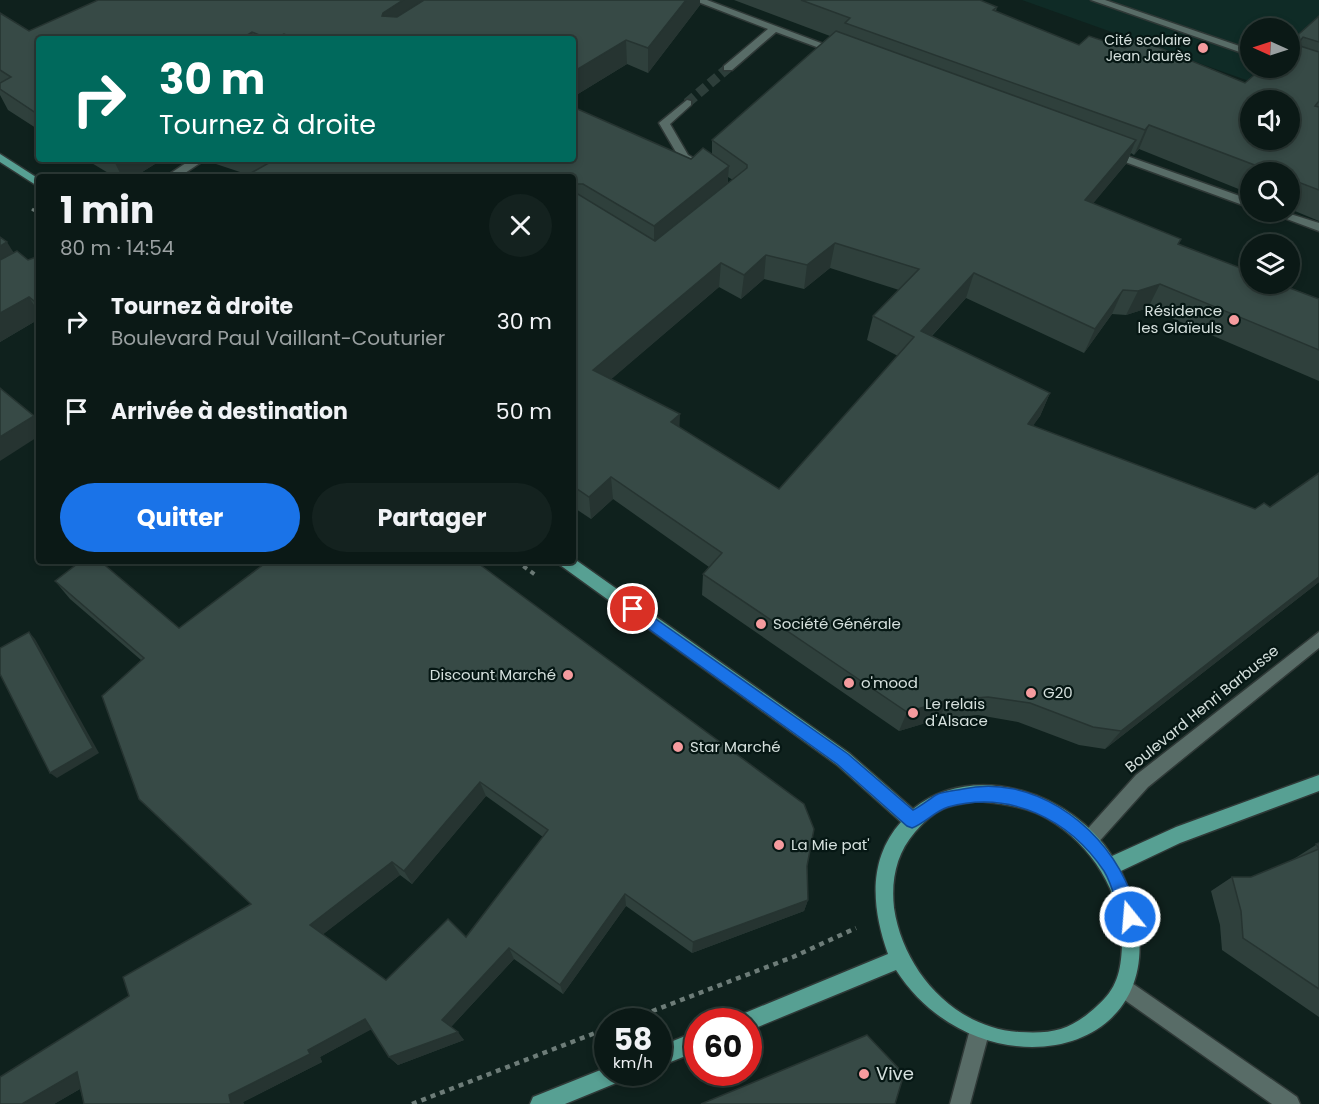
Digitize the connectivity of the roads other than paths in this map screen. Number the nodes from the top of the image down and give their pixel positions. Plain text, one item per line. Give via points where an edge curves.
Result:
1 (698, 0) edge
2 (1096, 0) edge
3 (775, 28) junction
4 (1240, 49) edge
5 (852, 57) edge
6 (728, 68) tunnel mouth
7 (687, 103) tunnel mouth
8 (1103, 151) edge
9 (0, 157) edge
10 (195, 162) edge
11 (716, 173) edge
12 (176, 174) edge
13 (36, 182) edge
14 (1240, 200) edge
15 (1300, 221) edge
16 (1319, 227) edge
17 (569, 564) edge
18 (1319, 639) edge
19 (1319, 783) edge
20 (912, 820) junction
21 (1089, 840) junction
22 (1110, 867) junction
23 (898, 959) junction
24 (1126, 989) junction
25 (762, 1016) edge
26 (979, 1033) junction
27 (594, 1082) edge
28 (540, 1104) edge
29 (960, 1104) edge
30 (1290, 1104) edge

1 - 3 street
2 - 4 street
3 - 5 street
3 - 6 street
7 - 11 street via 664,123 684,157
8 - 14 street
9 - 13 main road
10 - 12 street
15 - 16 street
17 - 20 main road via 843,759
18 - 21 street, Boulevard Henri Barbusse via 1142,782
19 - 22 main road via 1176,836
20 - 21 main road via 942,801 978,793 1017,797 1055,813
20 - 23 main road via 893,846 883,878 888,938
21 - 22 main road
22 - 24 main road via 1126,900 1133,934
23 - 25 main road
23 - 26 main road via 916,985 944,1013
24 - 26 main road via 1090,1027 1057,1042 1018,1044
24 - 30 street
26 - 29 street
27 - 28 main road

